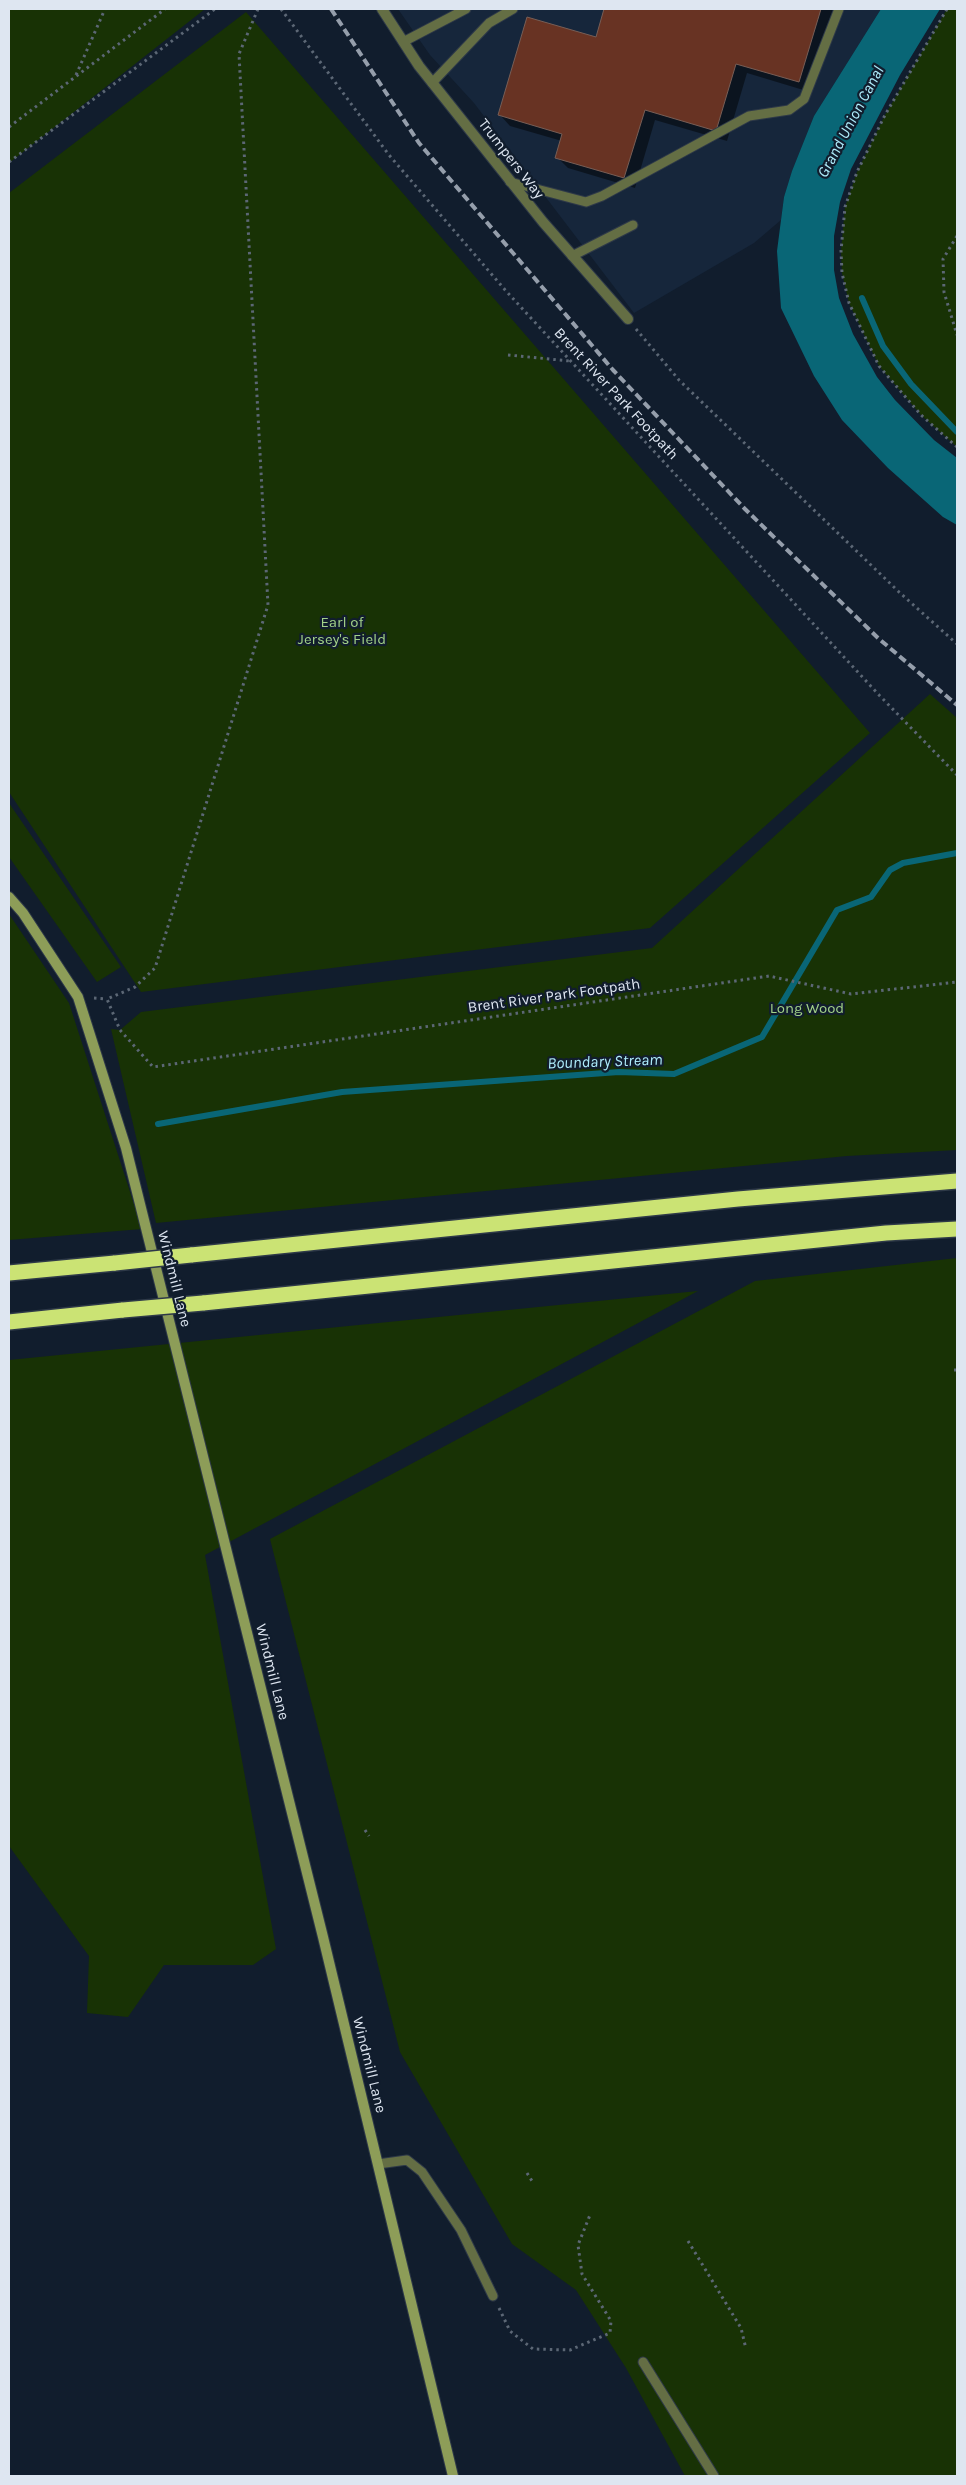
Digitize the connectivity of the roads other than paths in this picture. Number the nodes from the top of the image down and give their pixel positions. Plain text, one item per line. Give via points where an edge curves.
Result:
1 (382, 9) edge
2 (466, 9) edge
3 (513, 9) edge
4 (839, 9) edge
5 (403, 42) junction
6 (432, 82) junction
7 (510, 182) junction
8 (633, 225) dead end
9 (572, 256) junction
10 (628, 319) road end
11 (9, 897) edge
12 (957, 1181) edge
13 (957, 1230) edge
14 (9, 1274) edge
15 (9, 1322) edge
16 (378, 2164) junction
17 (493, 2296) road end
18 (643, 2362) dead end
19 (453, 2476) edge
20 (714, 2476) edge

1 - 5 street, Trumpers Way
2 - 5 lane
3 - 6 lane via 489,23
4 - 7 lane via 804,99 789,110 749,116 586,202
5 - 6 street, Trumpers Way
6 - 7 street, Trumpers Way
7 - 9 street, Trumpers Way
8 - 9 lane
9 - 10 street, Trumpers Way
11 - 16 main road, Windmill Lane via 78,997 126,1148
12 - 14 highway, bridge via 738,1199
13 - 15 highway, bridge via 886,1233
16 - 17 lane via 407,2160 422,2172 461,2230
16 - 19 main road, Windmill Lane
18 - 20 lane

